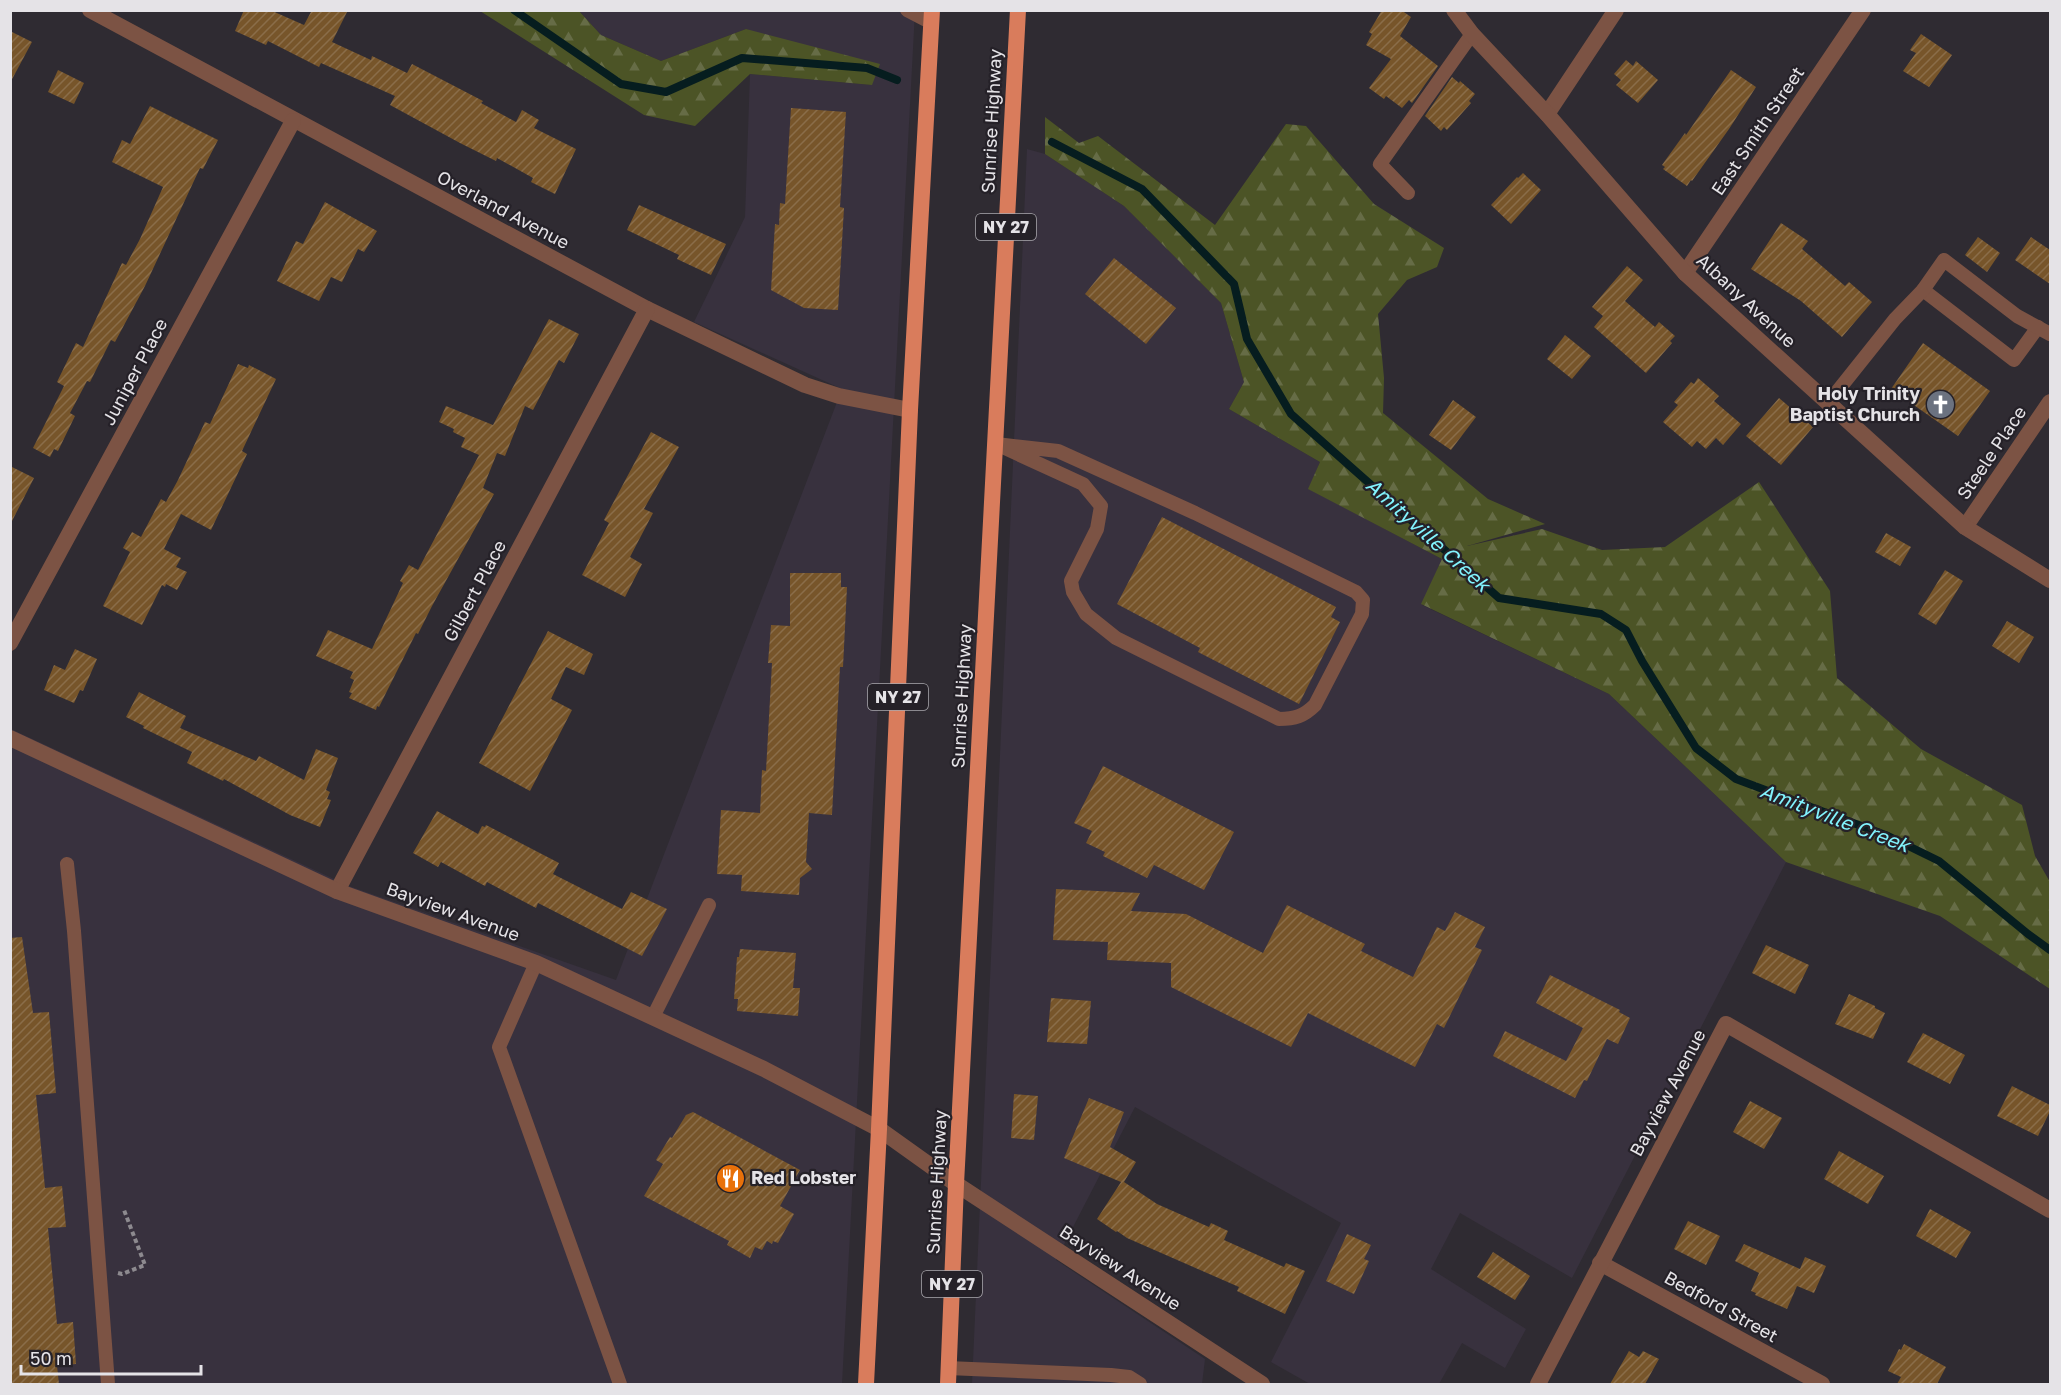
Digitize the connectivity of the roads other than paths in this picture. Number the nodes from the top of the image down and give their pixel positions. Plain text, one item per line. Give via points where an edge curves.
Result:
1 (90, 10) edge
2 (907, 10) edge
3 (1018, 10) edge
4 (1454, 10) edge
5 (1616, 10) edge
6 (1863, 10) edge
7 (932, 17) edge
8 (1472, 34) junction
9 (1547, 114) junction
10 (293, 121) junction
11 (1408, 193) dead end
12 (1685, 273) junction
13 (1923, 290) junction
14 (647, 309) junction
15 (2038, 327) junction
16 (2050, 334) edge
17 (2050, 402) edge
18 (1828, 403) junction
19 (910, 410) junction
20 (996, 444) junction
21 (1965, 526) junction
22 (2050, 580) edge
23 (10, 643) edge
24 (10, 738) edge
25 (67, 864) dead end
26 (337, 891) junction
27 (709, 905) dead end
28 (536, 963) junction
29 (652, 1017) junction
30 (879, 1129) junction
31 (956, 1184) junction
32 (2050, 1210) edge
33 (1600, 1263) junction
34 (948, 1376) edge
35 (108, 1384) edge
36 (620, 1384) edge
37 (866, 1384) edge
38 (1140, 1384) edge
39 (1262, 1384) edge
40 (1538, 1384) edge
41 (1822, 1384) edge

1 - 10 street, Overland Avenue
2 - 7 lane
3 - 20 highway, Sunrise Highway / NY 27
4 - 8 street, Albany Avenue
5 - 9 street
6 - 12 street, East Smith Street
7 - 19 highway, NY 27
8 - 9 street, Albany Avenue
8 - 11 lane via 1380,164
9 - 12 street, Albany Avenue
10 - 14 street, Overland Avenue
10 - 23 street, Juniper Place
12 - 18 street, Albany Avenue
13 - 15 lane via 1944,260 2017,316
13 - 15 lane via 2014,360
13 - 18 lane
14 - 19 street, Overland Avenue via 805,386
14 - 26 street, Gilbert Place
15 - 16 lane
17 - 21 street, Steele Place
18 - 21 street, Albany Avenue
19 - 30 highway, NY 27
20 - 20 lane via 1083,484 1101,506 1097,529 1071,581 1086,614 1116,638 1279,719 1305,715 1315,705 1362,614 1363,600 1356,592 1058,451
20 - 31 highway, Sunrise Highway / NY 27
21 - 22 street, Albany Avenue
24 - 26 street, Bayview Avenue
25 - 35 lane
26 - 28 street, Bayview Avenue
27 - 29 lane
28 - 29 street, Bayview Avenue
28 - 36 lane via 499,1047
29 - 30 street, Bayview Avenue
30 - 31 street, Bayview Avenue
30 - 37 highway, NY 27
31 - 34 highway, Sunrise Highway / NY 27
31 - 39 street, Bayview Avenue
32 - 33 street, Bayview Avenue via 1726,1024
33 - 40 street, Bayview Avenue
33 - 41 street, Bedford Street
34 - 38 lane via 1111,1375 1129,1377

